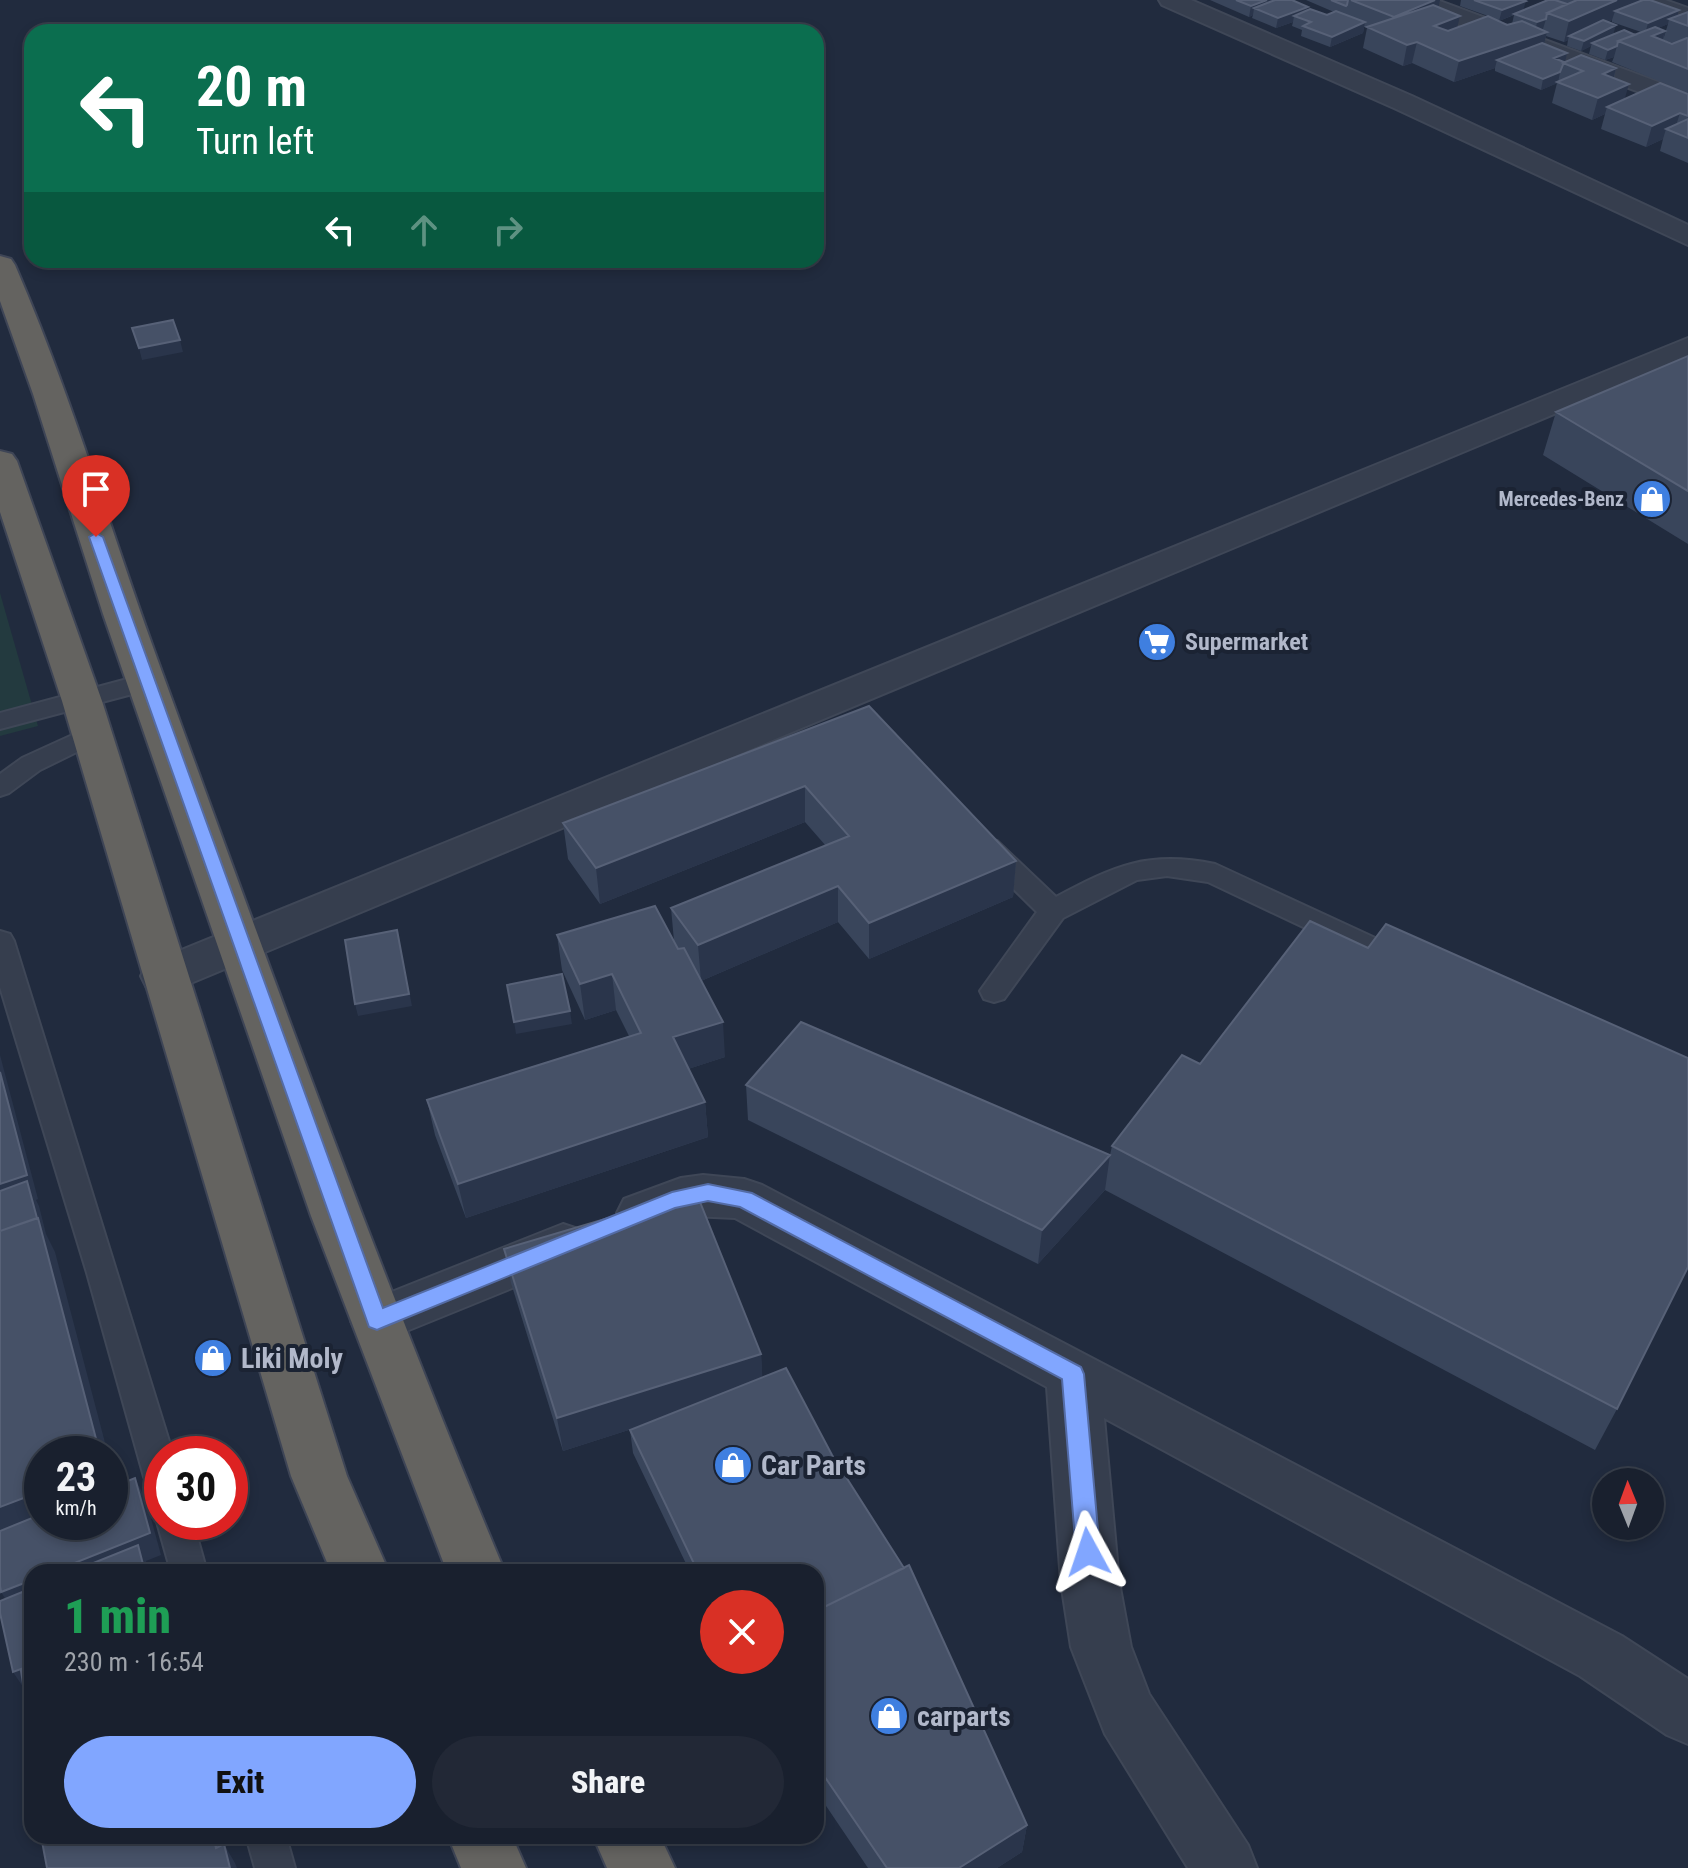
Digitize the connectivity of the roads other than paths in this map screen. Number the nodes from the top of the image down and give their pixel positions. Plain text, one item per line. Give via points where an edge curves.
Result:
1 (1171, 0) edge
2 (1414, 0) edge
3 (1643, 0) edge
4 (1688, 6) edge
5 (1688, 17) edge
6 (1688, 102) edge
7 (1688, 236) edge
8 (0, 265) edge
9 (1688, 347) edge
10 (0, 461) edge
11 (146, 682) junction
12 (86, 718) junction
13 (0, 721) edge
14 (0, 787) edge
15 (974, 834) edge
16 (1053, 911) junction
17 (0, 941) edge
18 (240, 946) junction
19 (1430, 975) edge
20 (163, 976) junction
21 (994, 991) dead end
22 (377, 1321) junction
23 (1073, 1374) junction
24 (150, 1436) edge
25 (180, 1540) edge
26 (187, 1564) edge
27 (357, 1564) edge
28 (473, 1564) edge
29 (1688, 1714) edge
30 (268, 1844) edge
31 (483, 1844) edge
32 (629, 1844) edge
33 (275, 1868) edge
34 (494, 1868) edge
35 (643, 1868) edge
36 (1225, 1868) edge

1 - 7 street
2 - 6 street
3 - 4 street
3 - 5 street
8 - 11 highway via 23,315
9 - 18 street via 847,710
10 - 12 highway
11 - 12 lane
11 - 18 highway
12 - 13 lane
12 - 14 lane
12 - 20 highway
15 - 16 lane
16 - 19 lane via 1137,868 1189,866
16 - 21 lane
17 - 24 lane
18 - 20 street
18 - 22 highway
20 - 27 highway via 319,1476
22 - 23 street via 672,1200 708,1192 744,1199
22 - 28 highway
23 - 29 street via 1601,1656
23 - 36 street via 1090,1582 1101,1647 1126,1713
25 - 26 lane
30 - 33 lane
31 - 34 highway
32 - 35 highway

